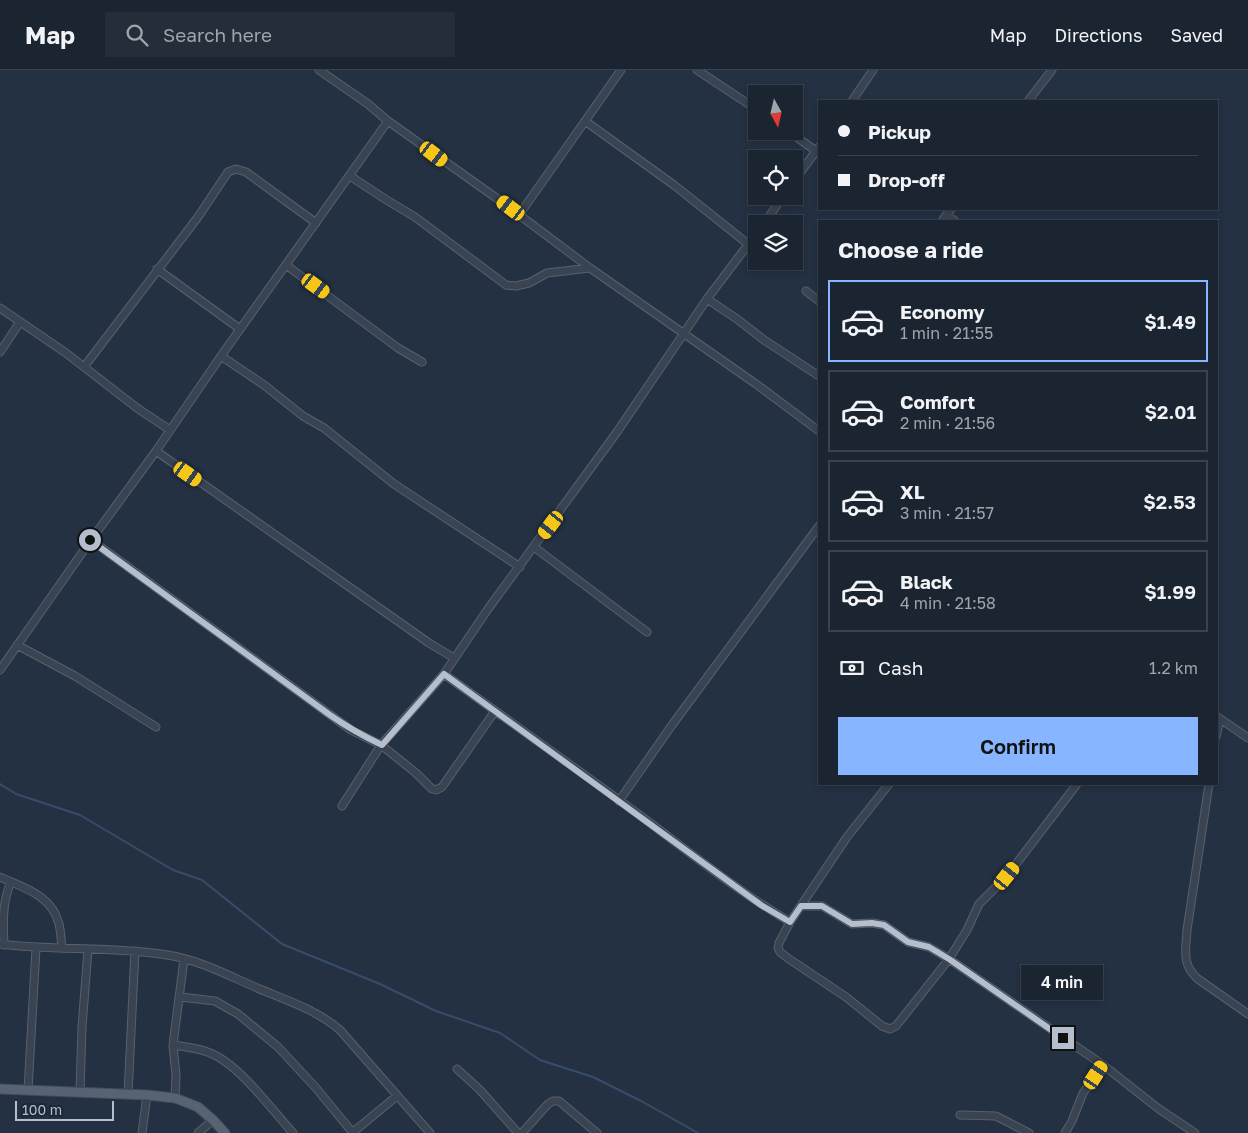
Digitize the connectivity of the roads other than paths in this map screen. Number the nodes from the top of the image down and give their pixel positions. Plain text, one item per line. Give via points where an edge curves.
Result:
1 (318, 70) edge
2 (697, 70) edge
3 (873, 70) edge
4 (1052, 70) edge
5 (619, 71) edge
6 (853, 100) edge
7 (1029, 100) edge
8 (748, 104) edge
9 (388, 121) junction
10 (585, 121) junction
11 (803, 140) edge
12 (818, 149) edge
13 (803, 169) edge
14 (350, 176) junction
15 (519, 215) junction
16 (316, 223) junction
17 (748, 244) joint
18 (286, 264) junction
19 (590, 268) junction
20 (157, 269) junction
21 (806, 292) dead end
22 (707, 299) junction
23 (818, 300) edge
24 (0, 308) edge
25 (20, 322) junction
26 (240, 329) junction
27 (685, 334) junction
28 (0, 352) edge
29 (221, 356) junction
30 (422, 362) dead end
31 (84, 367) junction
32 (818, 375) edge
33 (170, 430) junction
34 (818, 430) edge
35 (156, 451) junction
36 (818, 527) edge
37 (90, 540) junction
38 (534, 547) junction
39 (520, 566) junction
40 (646, 632) dead end
41 (17, 645) junction
42 (454, 658) junction
43 (0, 670) edge
44 (444, 674) junction
45 (495, 711) junction
46 (1218, 717) edge
47 (156, 727) dead end
48 (1248, 738) edge
49 (382, 745) junction
50 (888, 785) edge
51 (1076, 785) edge
52 (1209, 785) edge
53 (620, 800) junction
54 (342, 806) dead end
55 (0, 877) edge
56 (12, 882) junction
57 (801, 906) junction
58 (790, 922) junction
59 (2, 944) edge
60 (36, 948) junction
61 (62, 948) junction
62 (88, 950) junction
63 (135, 951) junction
64 (184, 959) junction
65 (949, 959) junction
66 (180, 997) junction
67 (1248, 1014) edge
68 (173, 1045) junction
69 (1103, 1065) junction
70 (458, 1069) dead end
71 (0, 1089) edge
72 (28, 1090) junction
73 (80, 1092) junction
74 (128, 1094) junction
75 (146, 1095) junction
76 (397, 1096) junction
77 (175, 1098) junction
78 (960, 1115) dead end
79 (213, 1120) junction
80 (142, 1133) edge
81 (198, 1133) edge
82 (225, 1133) edge
83 (293, 1133) edge
84 (352, 1133) edge
85 (430, 1133) edge
86 (518, 1133) edge
87 (522, 1133) edge
88 (597, 1133) edge
89 (1029, 1133) edge
90 (1065, 1133) edge
91 (1195, 1133) edge

1 - 9 street
2 - 8 street
3 - 6 street
4 - 7 street
5 - 10 street
9 - 14 street
9 - 15 street
10 - 15 street
10 - 17 street via 681,190
11 - 12 street
12 - 13 street
14 - 16 street
14 - 19 street via 415,217 506,285 529,283 547,273
15 - 19 street
16 - 18 street
16 - 20 street via 246,172 236,169 228,172
17 - 22 street
18 - 26 street
18 - 30 street via 398,348
19 - 27 street
20 - 26 street
20 - 31 street
21 - 23 street
22 - 27 street
22 - 32 street
24 - 25 street
25 - 28 street
25 - 31 street
26 - 29 street
27 - 34 street
27 - 38 street
29 - 33 street
29 - 39 street via 324,428 394,484
31 - 33 street
33 - 35 street
35 - 37 street
35 - 42 street
36 - 53 street
37 - 41 street
37 - 49 street via 351,730
38 - 39 street
38 - 40 street
39 - 42 street
41 - 43 street
41 - 47 street via 76,676
42 - 44 street
44 - 45 street
44 - 49 street
45 - 49 street via 442,787 436,790 432,790
45 - 53 street
46 - 48 street
49 - 54 street
50 - 57 street via 847,837
51 - 65 street via 1007,876 979,904 968,930
52 - 67 street via 1187,930 1186,962 1198,979
53 - 58 street via 726,881
55 - 56 street
56 - 59 street via 6,892
56 - 61 street via 36,893 51,906 59,923
57 - 58 street
57 - 65 street via 822,906 852,924 884,925 908,942 929,947
58 - 65 street via 779,942 780,952 890,1029 896,1026
59 - 60 street
60 - 61 street
60 - 72 street
61 - 62 street
62 - 63 street
62 - 73 street
63 - 64 street
63 - 74 street
64 - 66 street
64 - 76 street via 290,1001 328,1021
65 - 69 street
66 - 68 street
66 - 84 street via 216,1001 238,1014 278,1047
68 - 77 street
68 - 83 street via 210,1053 229,1065
69 - 90 street via 1083,1093
69 - 91 street
70 - 86 street
71 - 72 main road
72 - 73 main road
73 - 74 main road
74 - 75 main road
75 - 77 main road
75 - 80 street
76 - 84 street
76 - 85 street
77 - 79 main road via 198,1107
78 - 89 street via 996,1116
79 - 81 street
79 - 82 main road
87 - 88 street via 553,1102 566,1106

